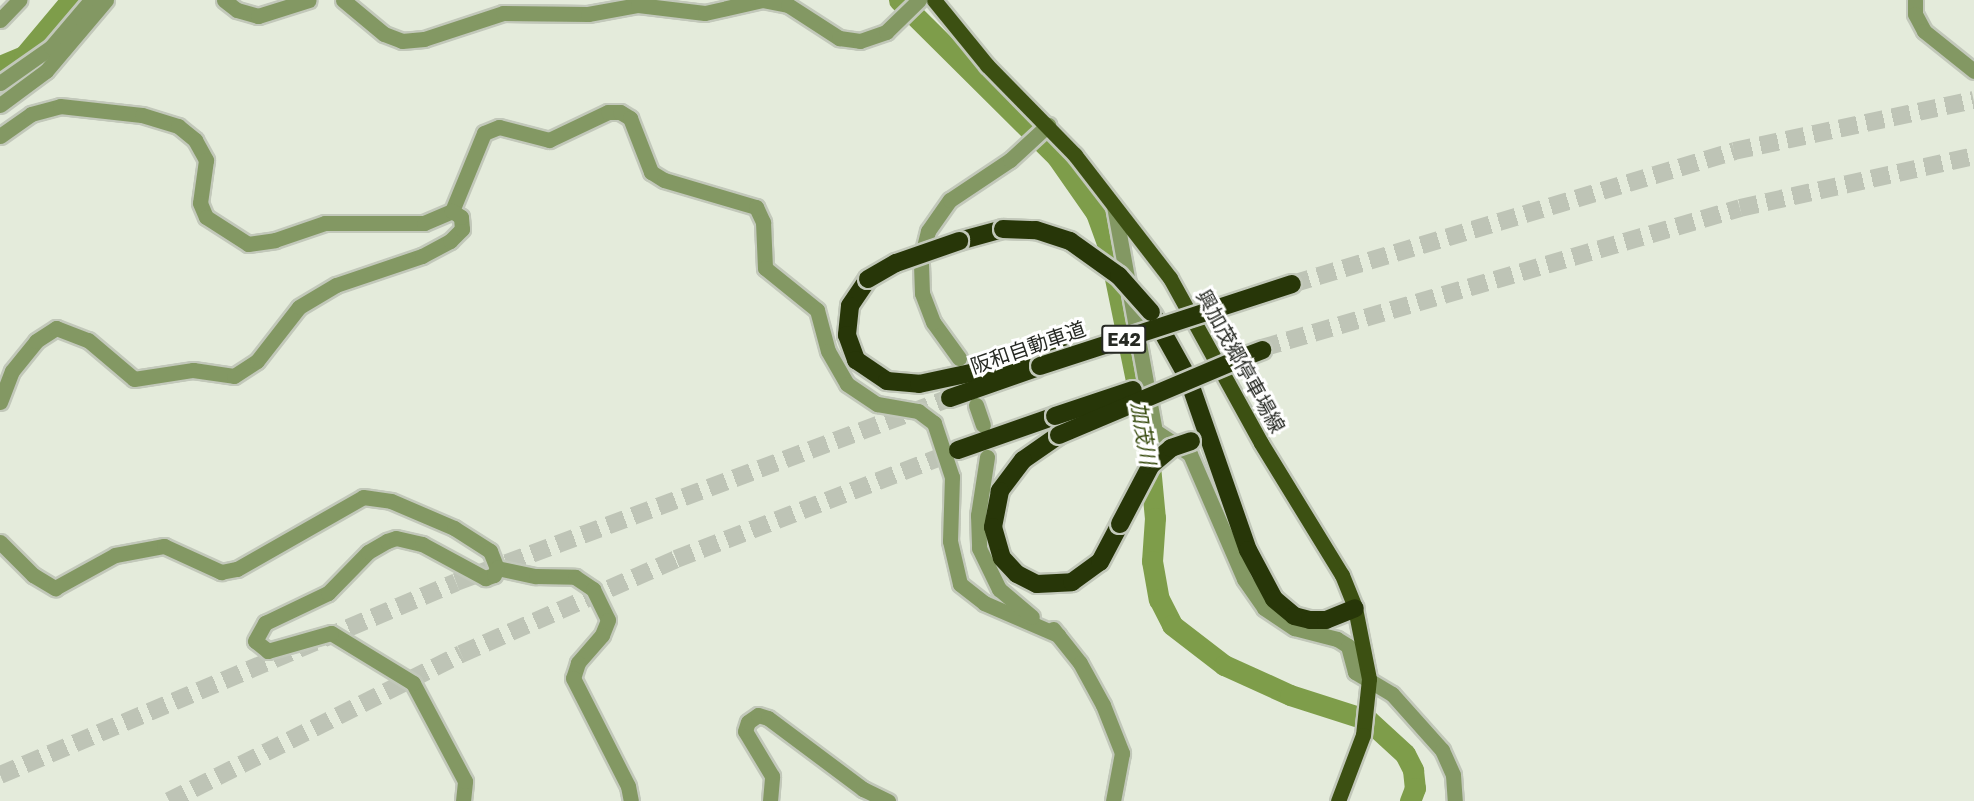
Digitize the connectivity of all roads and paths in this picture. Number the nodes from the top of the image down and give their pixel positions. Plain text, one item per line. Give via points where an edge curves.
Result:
1 (19, 0) edge
2 (92, 0) edge
3 (106, 0) edge
4 (224, 0) edge
5 (309, 0) edge
6 (343, 0) edge
7 (919, 0) edge
8 (934, 0) edge
9 (1915, 0) edge
10 (0, 20) edge
11 (1974, 71) edge
12 (0, 83) edge
13 (0, 105) edge
14 (1046, 127) junction
15 (0, 136) edge
16 (1114, 206) junction
17 (452, 211) junction
18 (1292, 284) tunnel mouth
19 (1262, 349) tunnel mouth
20 (1238, 357) junction
21 (959, 358) dead end
22 (1039, 362) junction
23 (950, 398) tunnel mouth
24 (0, 402) edge
25 (976, 405) dead end
26 (983, 425) dead end
27 (1212, 442) junction
28 (958, 450) tunnel mouth
29 (987, 457) dead end
30 (0, 542) edge
31 (497, 568) junction
32 (1355, 608) junction
33 (1058, 635) junction
34 (1369, 679) junction
35 (462, 801) edge
36 (631, 801) edge
37 (770, 801) edge
38 (888, 801) edge
39 (1113, 801) edge
40 (1338, 801) edge
41 (1455, 801) edge

1 - 10 street
2 - 12 street via 51,47
3 - 13 street via 46,71
4 - 5 street via 244,13 264,16
6 - 7 street via 384,34 402,41 424,39 503,13 588,14 638,5 705,13 762,0 788,5 832,35 860,42 880,36
8 - 14 main road, 興加茂郷停車場線 via 987,65
9 - 11 street via 1915,14 1924,31
14 - 16 main road, 興加茂郷停車場線
14 - 21 street via 1024,149 950,200 934,220 924,244 920,271 925,304
15 - 17 street via 31,114 60,106 142,114 178,126 195,140 206,160 200,196 206,217 248,244 275,240 325,223 424,223
16 - 32 main road, 興加茂郷停車場線 via 1182,298 1256,434 1325,543
16 - 34 street via 1155,431 1190,454 1244,579 1264,608 1294,628 1343,641 1351,652 1354,672
17 - 24 street via 462,217 462,229 450,241 422,256 336,285 298,307 257,361 234,376 193,370 134,379 88,340 56,328 36,341 12,371
17 - 33 street via 484,133 499,127 549,140 608,112 620,112 630,118 651,172 685,188 756,207 763,222 765,268 817,310 828,351 847,384 868,400 923,413 934,423 952,477 951,550 964,588 999,610
18 - 22 highway, 阪和自動車道 / E42, bridge via 1095,348
19 - 20 highway
20 - 27 highway, bridge via 1059,435 1023,460 1000,491 993,527 1002,558 1017,574 1037,584 1072,582 1100,562 1151,465 1171,448 1191,441
20 - 28 highway, bridge
22 - 23 highway, 阪和自動車道 / E42
22 - 27 highway, bridge via 919,384 897,383 877,377 856,360 847,335 850,306 868,279 896,263 1003,229 1036,230 1070,241 1119,276 1151,312 1182,365
25 - 26 street
27 - 32 highway via 1248,550 1280,606 1310,620 1326,620
29 - 33 street via 978,515 982,559 1007,598
30 - 31 street via 33,575 55,588 115,555 164,546 221,572 237,569 363,497 391,501 454,528 490,551
31 - 35 street via 494,575 485,578 422,544 396,538 368,552 327,593 265,623 255,641 268,651 331,633 413,683 465,781
31 - 36 street via 536,576 575,577 593,589 608,620 602,635 578,663 573,678 628,786
32 - 34 main road, 興加茂郷停車場線
33 - 39 street via 1085,671 1122,753
34 - 40 main road, 興加茂郷停車場線 via 1363,735
34 - 41 street via 1392,694 1442,750 1453,775
37 - 38 street via 772,776 746,731 748,722 758,715 768,718 854,782

